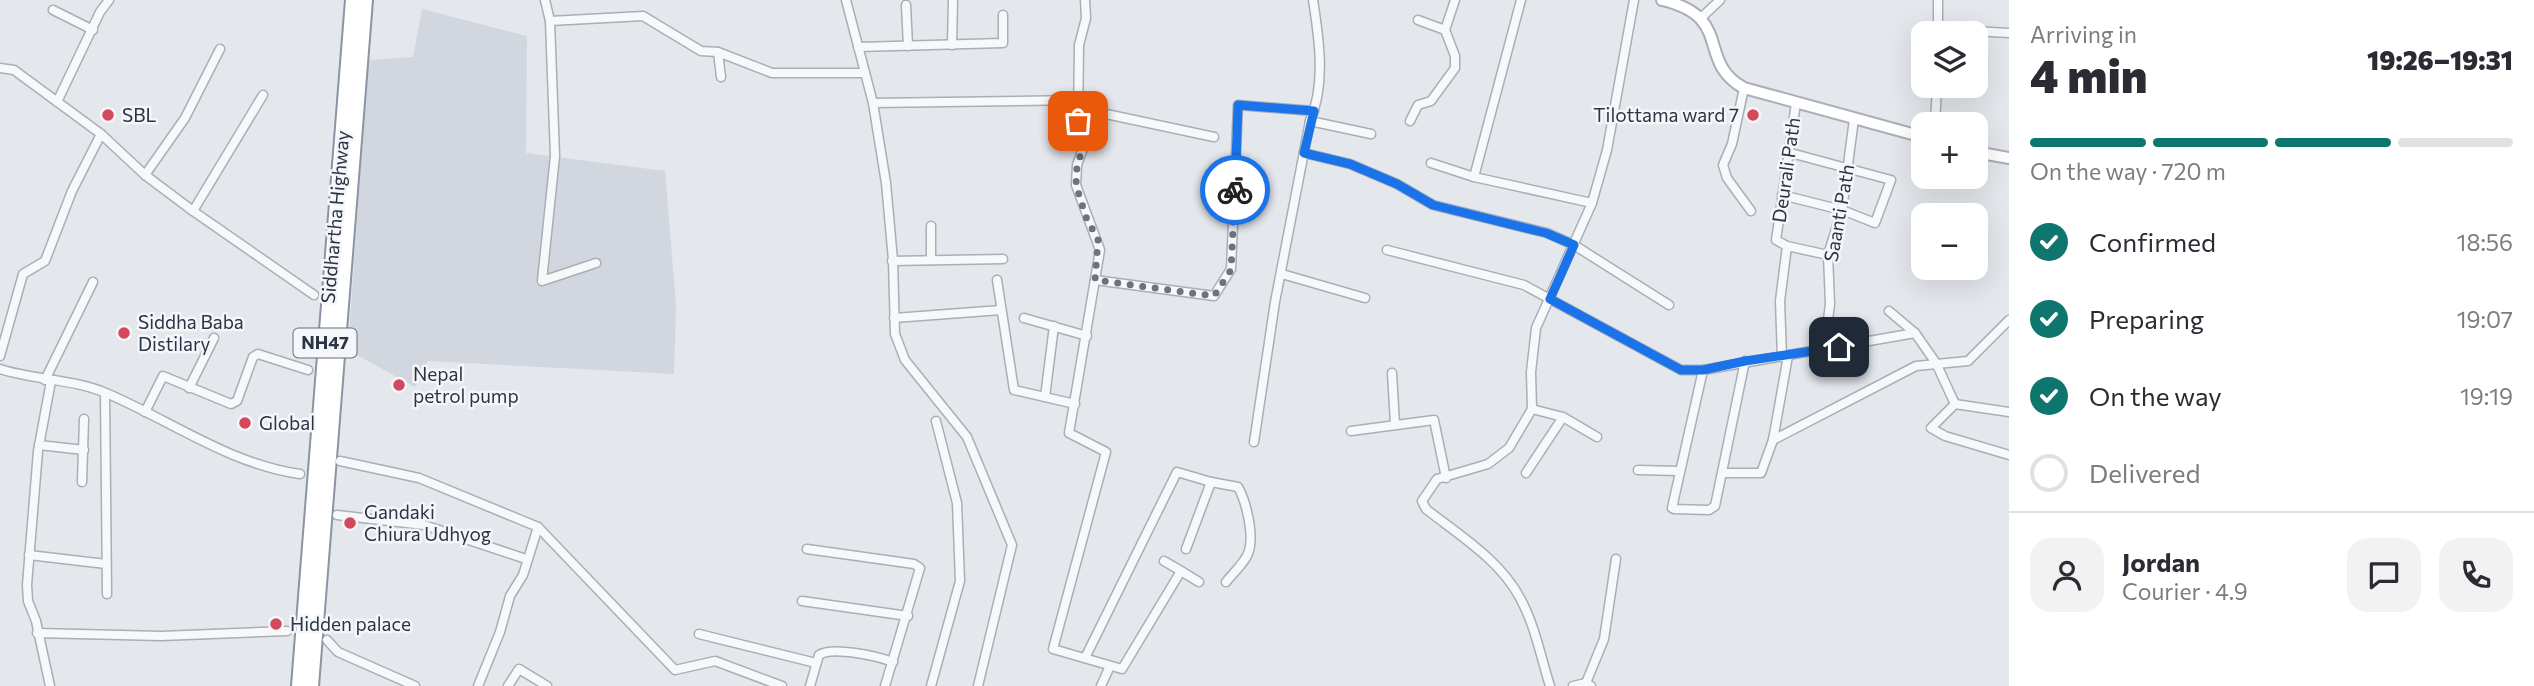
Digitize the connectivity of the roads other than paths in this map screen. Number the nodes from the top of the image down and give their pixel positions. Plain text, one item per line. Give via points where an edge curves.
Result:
1 (109, 0) edge
2 (353, 0) edge
3 (365, 0) edge
4 (545, 0) edge
5 (846, 0) edge
6 (953, 0) edge
7 (1085, 0) edge
8 (1313, 0) edge
9 (1455, 0) edge
10 (1521, 0) edge
11 (1634, 0) edge
12 (1662, 0) edge
13 (1720, 0) edge
14 (1938, 0) edge
15 (906, 5) dead end
16 (52, 10) dead end
17 (1003, 15) dead end
18 (1702, 17) junction
19 (550, 20) junction
20 (1418, 20) dead end
21 (1938, 21) edge
22 (93, 30) junction
23 (1445, 30) junction
24 (1988, 32) edge
25 (2009, 33) edge
26 (952, 44) junction
27 (908, 46) junction
28 (858, 47) junction
29 (220, 49) dead end
30 (718, 52) junction
31 (0, 69) edge
32 (865, 73) junction
33 (721, 77) dead end
34 (1744, 88) junction
35 (263, 95) dead end
36 (57, 102) junction
37 (873, 103) junction
38 (1796, 103) junction
39 (1079, 104) junction
40 (1314, 111) junction
41 (1854, 118) junction
42 (1310, 121) junction
43 (1410, 121) dead end
44 (102, 134) junction
45 (1371, 134) dead end
46 (1911, 134) edge
47 (1214, 137) dead end
48 (1787, 152) junction
49 (1304, 153) junction
50 (1988, 154) edge
51 (2009, 158) edge
52 (1431, 163) dead end
53 (1848, 169) junction
54 (145, 175) junction
55 (1474, 177) junction
56 (1782, 195) junction
57 (1592, 203) junction
58 (1842, 210) junction
59 (193, 211) junction
60 (1751, 211) dead end
61 (931, 226) dead end
62 (1574, 245) junction
63 (1787, 246) junction
64 (1387, 250) dead end
65 (1828, 255) junction
66 (1003, 259) dead end
67 (931, 260) junction
68 (892, 261) junction
69 (596, 263) dead end
70 (1282, 274) junction
71 (997, 280) dead end
72 (1095, 280) junction
73 (93, 282) dead end
74 (314, 295) dead end
75 (1364, 298) dead end
76 (1550, 299) junction
77 (1669, 305) dead end
78 (1001, 310) junction
79 (1889, 311) dead end
80 (894, 318) junction
81 (1024, 318) dead end
82 (2009, 320) edge
83 (1054, 326) junction
84 (1915, 333) junction
85 (1087, 336) junction
86 (214, 338) dead end
87 (1824, 350) junction
88 (1, 353) edge
89 (1785, 357) junction
90 (1745, 361) junction
91 (1936, 363) junction
92 (0, 369) edge
93 (308, 370) dead end
94 (1703, 370) junction
95 (1392, 373) dead end
96 (48, 380) junction
97 (189, 388) junction
98 (105, 393) junction
99 (1045, 397) junction
100 (1074, 404) junction
101 (1955, 404) junction
102 (1532, 409) junction
103 (145, 412) junction
104 (2009, 412) edge
105 (1563, 416) junction
106 (84, 419) dead end
107 (936, 421) dead end
108 (1395, 425) junction
109 (1351, 431) dead end
110 (1597, 437) dead end
111 (1773, 440) junction
112 (1254, 442) dead end
113 (39, 445) junction
114 (84, 450) junction
115 (2009, 455) edge
116 (340, 461) dead end
117 (1638, 470) dead end
118 (1679, 471) junction
119 (1724, 472) junction
120 (1526, 473) dead end
121 (300, 474) dead end
122 (1446, 478) junction
123 (82, 482) dead end
124 (1211, 482) junction
125 (337, 515) dead end
126 (538, 527) junction
127 (807, 549) dead end
128 (1186, 549) dead end
129 (29, 555) junction
130 (526, 559) junction
131 (1616, 559) dead end
132 (1164, 561) dead end
133 (106, 564) junction
134 (1181, 571) junction
135 (1199, 582) dead end
136 (1226, 582) dead end
137 (107, 594) dead end
138 (802, 601) dead end
139 (908, 616) junction
140 (288, 631) dead end
141 (37, 633) junction
142 (699, 634) dead end
143 (327, 640) dead end
144 (1085, 658) junction
145 (893, 662) junction
146 (816, 663) junction
147 (1110, 666) junction
148 (398, 682) edge
149 (1588, 684) edge
150 (50, 686) edge
151 (299, 686) edge
152 (311, 686) edge
153 (415, 686) edge
154 (478, 686) edge
155 (508, 686) edge
156 (547, 686) edge
157 (782, 686) edge
158 (810, 686) edge
159 (885, 686) edge
160 (931, 686) edge
161 (978, 686) edge
162 (1101, 686) edge
163 (1550, 686) edge
164 (1573, 686) edge

1 - 22 street
2 - 151 highway, Siddhartha Highway / NH47
3 - 152 highway, Siddhartha Highway / NH47
4 - 19 street
5 - 28 street
6 - 26 street
7 - 39 street
8 - 40 street via 1320,72
9 - 23 street
10 - 55 street
11 - 57 street via 1608,149
12 - 18 street
13 - 18 street
14 - 21 street
15 - 27 street
16 - 22 street
17 - 26 street via 1003,43
18 - 34 street via 1725,75
19 - 30 street via 643,16 684,43
19 - 69 street via 555,156 542,281
20 - 23 street
22 - 36 street
23 - 43 street via 1455,68 1431,101 1418,105
24 - 25 street
26 - 27 street
27 - 28 street
28 - 32 street
29 - 54 street via 185,118
30 - 32 street via 772,73
30 - 33 street
31 - 36 street via 14,70
32 - 37 street
34 - 38 street
34 - 60 street via 1723,165
35 - 59 street
36 - 44 street
37 - 39 street
37 - 68 street
38 - 41 street
38 - 48 street, Deurali Path
39 - 47 street
39 - 72 street via 1078,121 1085,143 1076,185 1098,240
40 - 42 street
40 - 72 street via 1238,105 1231,270 1214,296
41 - 46 street
41 - 53 street, Saanti Path
42 - 45 street
42 - 49 street
44 - 54 street
44 - 88 street via 72,191 46,261 23,274
48 - 53 street
48 - 56 street, Deurali Path
49 - 62 street via 1350,164 1433,205 1546,233
49 - 70 street
50 - 51 street
52 - 55 street
53 - 58 street, Saanti Path
53 - 58 street via 1891,180 1875,223
54 - 59 street
55 - 57 street
56 - 58 street
56 - 63 street, Deurali Path via 1776,240
57 - 62 street
58 - 65 street, Saanti Path
59 - 74 street
61 - 67 street
62 - 76 street
62 - 77 street
63 - 65 street
63 - 89 street, Deurali Path via 1780,301
64 - 76 street via 1524,285
65 - 87 street, Saanti Path via 1830,304
66 - 67 street
67 - 68 street
68 - 80 street
70 - 75 street
70 - 112 street
71 - 78 street
72 - 85 street
73 - 96 street
76 - 94 street via 1681,370
76 - 102 street via 1536,328
78 - 80 street
78 - 99 street via 1014,390
79 - 84 street
80 - 161 street via 905,360 967,437 1012,545
81 - 83 street
82 - 91 street via 1968,361
83 - 85 street
83 - 99 street
84 - 87 street
84 - 91 street
85 - 100 street
86 - 97 street
87 - 89 street
89 - 90 street
89 - 111 street, Deurali Path
90 - 94 street
90 - 119 street
91 - 101 street
91 - 111 street via 1916,366
92 - 96 street
93 - 97 street via 258,354 234,403 225,404
94 - 118 street
95 - 108 street
96 - 98 street
96 - 113 street
97 - 103 street via 163,376
98 - 103 street
98 - 133 street
99 - 100 street
100 - 144 street via 1069,433 1107,452 1053,649
101 - 104 street
101 - 115 street via 1931,428
102 - 105 street
102 - 122 street via 1509,447 1488,464
103 - 121 street via 230,454
105 - 110 street
105 - 120 street
106 - 114 street
107 - 160 street via 957,503 960,581
108 - 109 street
108 - 122 street via 1437,422
111 - 119 street, Deurali Path via 1760,472
113 - 114 street
113 - 129 street
114 - 123 street
116 - 126 street via 419,478
117 - 118 street
118 - 119 street via 1674,509 1713,509
122 - 163 street via 1437,479 1422,501 1426,509 1473,544 1520,598
124 - 128 street
124 - 136 street via 1238,486 1250,536 1249,552
124 - 144 street via 1177,472
125 - 130 street via 424,525
126 - 130 street
126 - 157 street via 675,670 715,661
127 - 139 street via 914,564 920,568
129 - 133 street
129 - 141 street via 28,601
130 - 154 street
131 - 149 street via 1604,639
132 - 134 street
133 - 137 street
134 - 135 street
134 - 147 street via 1122,669
138 - 139 street
139 - 145 street
140 - 141 street via 161,636
141 - 150 street
142 - 146 street
143 - 148 street via 338,652
144 - 147 street
145 - 146 street via 828,650
145 - 159 street
146 - 158 street
147 - 162 street
148 - 153 street
149 - 164 street
155 - 156 street via 519,669

